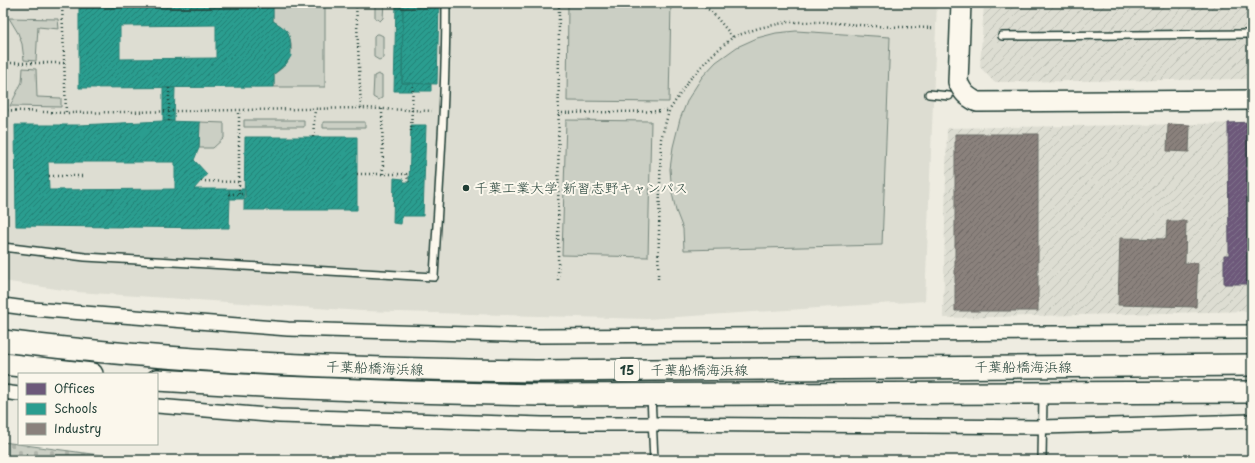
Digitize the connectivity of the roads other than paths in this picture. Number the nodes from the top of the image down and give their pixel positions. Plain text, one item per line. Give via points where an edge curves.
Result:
1 (446, 3) edge
2 (961, 3) edge
3 (1252, 34) edge
4 (1002, 36) dead end
5 (930, 94) dead end
6 (949, 96) dead end
7 (1252, 100) edge
8 (3, 247) edge
9 (3, 305) edge
10 (1252, 332) edge
11 (3, 341) edge
12 (3, 364) edge
13 (1252, 365) edge
14 (83, 373) edge
15 (158, 380) edge
16 (3, 392) edge
17 (1042, 393) junction
18 (18, 394) edge
19 (651, 394) junction
20 (1252, 394) edge
21 (158, 406) edge
22 (1252, 421) edge
23 (653, 424) junction
24 (1042, 427) junction
25 (654, 460) edge
26 (1042, 460) edge

1 - 8 lane via 434,277 85,257
2 - 7 street via 958,82 962,91 977,102
3 - 4 lane
5 - 6 lane
9 - 10 street via 288,329 538,336
11 - 13 main road, 千葉船橋海浜線 / 15 via 133,355 423,370
12 - 14 main road
15 - 19 main road, 千葉船橋海浜線 / 15 via 410,392
16 - 18 street
17 - 19 main road, 千葉船橋海浜線 / 15
17 - 20 main road, 千葉船橋海浜線 / 15
17 - 24 lane
19 - 23 lane
21 - 23 street via 287,416 542,424
22 - 24 street
23 - 24 street
23 - 25 lane
24 - 26 lane

